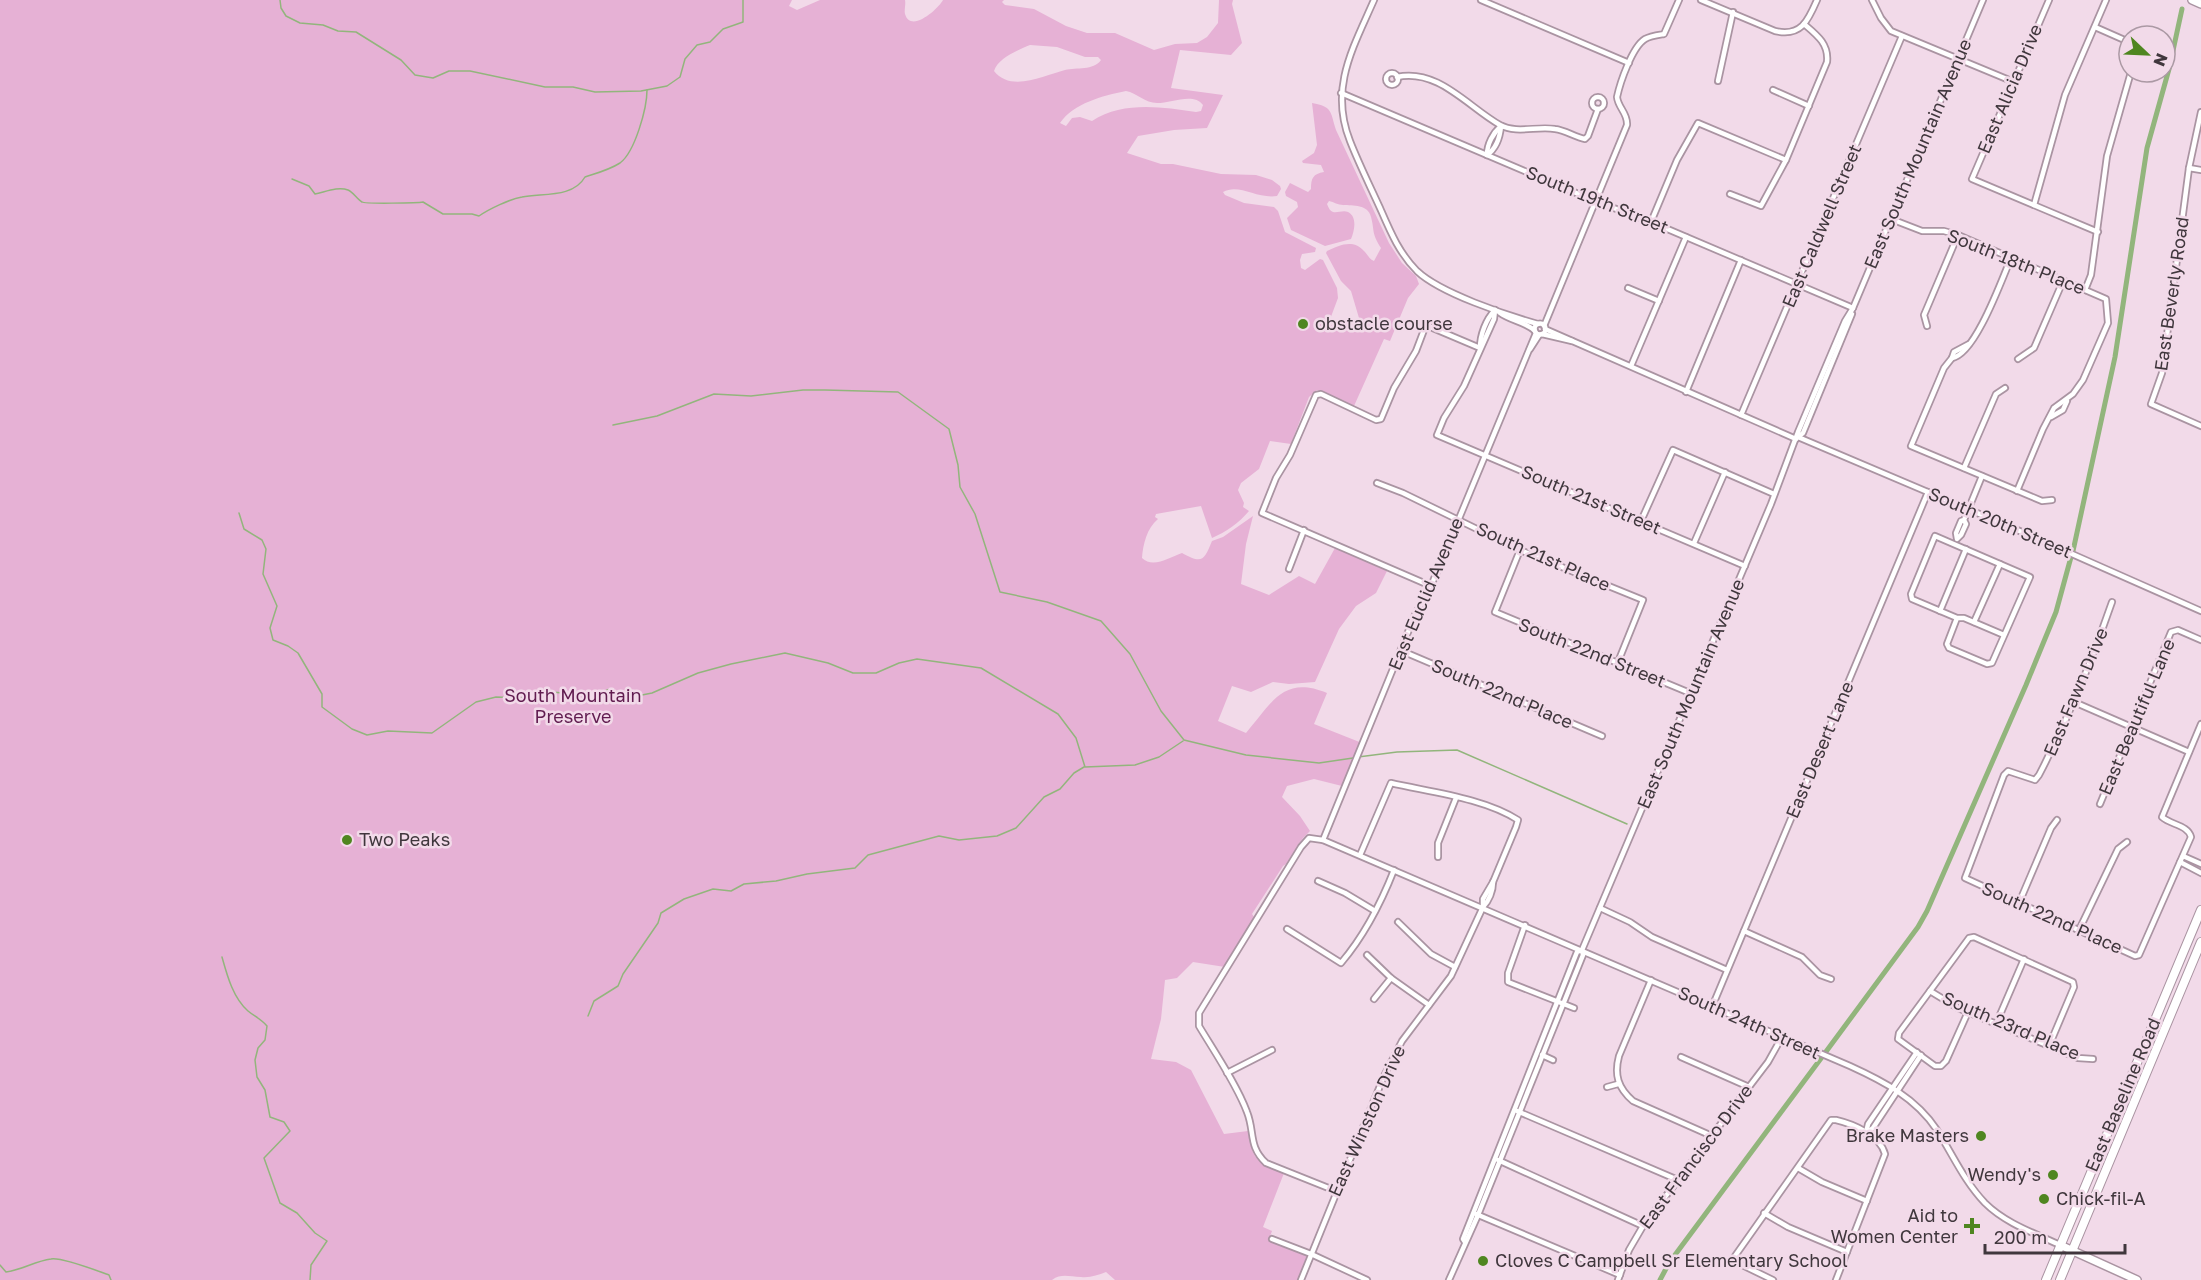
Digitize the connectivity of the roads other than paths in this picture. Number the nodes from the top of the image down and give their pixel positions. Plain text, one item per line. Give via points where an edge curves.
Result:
1 (1374, 0) edge
2 (1483, 0) edge
3 (1679, 0) edge
4 (1701, 0) edge
5 (1817, 0) edge
6 (1872, 0) edge
7 (1983, 0) edge
8 (2049, 0) edge
9 (2192, 0) edge
10 (2103, 1) edge
11 (2201, 4) edge
12 (1733, 12) junction
13 (1804, 24) junction
14 (2095, 27) junction
15 (1902, 36) junction
16 (2117, 37) edge
17 (1959, 59) junction
18 (1629, 63) junction
19 (1397, 77) dead end
20 (1718, 81) dead end
21 (2014, 82) junction
22 (2128, 84) edge
23 (1773, 90) dead end
24 (1341, 93) junction
25 (1809, 106) junction
26 (1598, 109) dead end
27 (2201, 112) edge
28 (1501, 126) junction
29 (1492, 138) junction
30 (1498, 140) junction
31 (1488, 156) junction
32 (1786, 160) junction
33 (2189, 168) junction
34 (2201, 170) edge
35 (1730, 194) dead end
36 (1595, 201) junction
37 (2034, 205) junction
38 (1891, 219) junction
39 (1651, 222) junction
40 (2098, 232) junction
41 (1958, 235) junction
42 (1686, 237) junction
43 (2011, 258) junction
44 (1741, 260) junction
45 (2063, 281) junction
46 (1797, 284) junction
47 (1628, 288) dead end
48 (2085, 290) junction
49 (1659, 301) junction
50 (1853, 308) junction
51 (1495, 310) junction
52 (1927, 326) dead end
53 (1540, 329) junction
54 (1479, 348) junction
55 (2018, 359) dead end
56 (1631, 366) junction
57 (2005, 388) dead end
58 (1686, 392) junction
59 (1741, 415) junction
60 (2201, 426) edge
61 (1797, 438) junction
62 (1485, 455) junction
63 (1964, 468) junction
64 (1725, 472) junction
65 (1983, 476) junction
66 (1377, 483) dead end
67 (2017, 490) junction
68 (1928, 492) junction
69 (1774, 494) junction
70 (2052, 500) dead end
71 (1968, 509) junction
72 (1458, 520) junction
73 (1641, 522) junction
74 (1304, 531) junction
75 (1955, 542) junction
76 (1694, 543) junction
77 (1966, 549) junction
78 (1520, 550) junction
79 (2000, 564) junction
80 (1745, 566) junction
81 (1289, 569) dead end
82 (1431, 586) junction
83 (2112, 602) dead end
84 (1940, 611) junction
85 (2201, 611) edge
86 (1957, 618) junction
87 (1974, 622) junction
88 (2004, 635) junction
89 (2200, 638) edge
90 (1402, 651) junction
91 (1618, 662) junction
92 (1690, 693) junction
93 (2074, 702) junction
94 (2201, 724) edge
95 (2132, 727) junction
96 (1602, 736) dead end
97 (2189, 752) junction
98 (1456, 798) junction
99 (2100, 804) dead end
100 (2057, 820) dead end
101 (1323, 840) junction
102 (2127, 842) dead end
103 (1360, 855) junction
104 (2183, 856) junction
105 (1438, 857) dead end
106 (2180, 862) junction
107 (2201, 864) edge
108 (1394, 870) junction
109 (2201, 873) edge
110 (1965, 878) joint
111 (1318, 881) dead end
112 (2019, 903) junction
113 (1483, 908) junction
114 (1600, 908) junction
115 (2201, 910) edge
116 (1375, 911) junction
117 (1398, 922) dead end
118 (1525, 925) junction
119 (1287, 929) dead end
120 (2079, 930) junction
121 (1744, 932) junction
122 (2201, 942) edge
123 (1582, 950) junction
124 (1366, 955) dead end
125 (2024, 959) junction
126 (1455, 968) junction
127 (1727, 970) junction
128 (1391, 978) junction
129 (1831, 979) dead end
130 (1651, 980) junction
131 (1930, 991) junction
132 (1374, 999) dead end
133 (1560, 1003) junction
134 (1429, 1005) junction
135 (1712, 1006) junction
136 (1574, 1008) dead end
137 (1968, 1012) junction
138 (1996, 1024) junction
139 (1782, 1037) junction
140 (2049, 1046) junction
141 (1272, 1050) dead end
142 (1540, 1054) junction
143 (1919, 1054) junction
144 (1681, 1057) dead end
145 (2093, 1059) dead end
146 (1554, 1060) dead end
147 (1227, 1073) junction
148 (1618, 1084) junction
149 (1607, 1087) dead end
150 (1749, 1088) junction
151 (1895, 1089) junction
152 (2118, 1106) junction
153 (2130, 1110) junction
154 (1517, 1111) junction
155 (1866, 1133) junction
156 (1712, 1136) junction
157 (1497, 1160) junction
158 (1798, 1168) junction
159 (1678, 1180) junction
160 (1336, 1191) junction
161 (1867, 1201) junction
162 (1764, 1213) junction
163 (1476, 1214) junction
164 (1643, 1226) junction
165 (1272, 1239) dead end
166 (2060, 1245) junction
167 (2072, 1251) junction
168 (1847, 1252) junction
169 (1311, 1254) junction
170 (1619, 1278) edge
171 (1300, 1280) edge
172 (1367, 1280) edge
173 (1449, 1280) edge
174 (1773, 1280) edge
175 (1836, 1280) edge
176 (2046, 1280) edge
177 (2060, 1280) edge
178 (2137, 1280) edge

1 - 24 street, South 20th Street via 1350,56
2 - 18 street
3 - 18 street, East Euclid Avenue via 1664,34 1646,38
4 - 12 street
5 - 13 street
6 - 15 street via 1891,31
7 - 17 street, East South Mountain Avenue
8 - 21 street, East Alicia Drive
9 - 11 main road
10 - 14 street
12 - 13 street via 1785,33
12 - 20 street
13 - 25 street via 1828,53
14 - 16 street
14 - 37 street via 2065,95
15 - 17 street
15 - 46 street, East Caldwell Street
17 - 21 street
17 - 38 street, East South Mountain Avenue
18 - 36 street, East Euclid Avenue via 1617,97 1627,125
19 - 28 street via 1443,85
21 - 37 street, East Alicia Drive via 1972,179
22 - 40 street via 2107,156
23 - 25 street
24 - 31 street, South 19th Street
24 - 51 street, South 20th Street via 1342,117 1350,141 1406,259 1435,284
25 - 32 street
26 - 28 street via 1585,139 1553,128 1520,130
27 - 33 street, East Beverly Road
28 - 29 street
28 - 30 street
29 - 30 street
29 - 31 street
30 - 31 street
31 - 36 street, South 19th Street
32 - 35 street via 1761,206
32 - 39 street via 1698,123 1677,160
33 - 34 street
33 - 60 street, East Beverly Road via 2162,373 2151,404
36 - 39 street, South 19th Street
36 - 53 street, East Euclid Avenue
37 - 40 street
38 - 41 street, South 18th Place via 1922,231
38 - 50 street, East South Mountain Avenue
39 - 42 street, South 19th Street
40 - 48 street
41 - 43 street, South 18th Place
41 - 52 street via 1924,315
42 - 44 street, South 19th Street
42 - 49 street
43 - 45 street, South 18th Place
43 - 63 street via 1979,332 1969,344 1954,352 1944,368 1911,446
44 - 46 street, South 19th Street
44 - 58 street
45 - 48 street, South 18th Place
45 - 55 street via 2034,348
46 - 50 street, South 19th Street
46 - 59 street, East Caldwell Street
47 - 49 street
48 - 67 street, South 18th Place via 2106,299 2108,322 2083,380 2067,401 2054,408
49 - 56 street
50 - 61 street, East South Mountain Avenue via 1803,433
51 - 53 street, South 20th Street via 1508,319
51 - 54 street
53 - 56 street, South 20th Street
53 - 62 street, East Euclid Avenue
54 - 62 street, South 21st Street via 1464,386 1437,435
54 - 74 street via 1428,326 1381,419 1316,394 1263,513
56 - 58 street, South 20th Street
57 - 63 street via 1996,394
58 - 59 street, South 20th Street
59 - 61 street, South 20th Street
61 - 68 street, South 20th Street
61 - 69 street, East South Mountain Avenue
62 - 72 street, East Euclid Avenue
62 - 73 street, South 21st Street
63 - 65 street
64 - 69 street
64 - 73 street via 1673,450
64 - 76 street
65 - 67 street
65 - 71 street
66 - 72 street, South 21st Place
67 - 70 street via 2042,501
68 - 71 street, South 20th Street
68 - 121 street, East Desert Lane
69 - 80 street, East South Mountain Avenue
71 - 75 street
71 - 85 street, South 20th Street
72 - 78 street, South 21st Place
72 - 82 street, East Euclid Avenue
73 - 76 street, South 21st Street
74 - 81 street
74 - 82 street
75 - 77 street
75 - 84 street via 1935,536 1911,594 1912,599
76 - 80 street, South 21st Street
77 - 79 street
77 - 84 street
78 - 91 street, South 21st Place via 1643,600
78 - 91 street, South 22nd Street via 1495,612
79 - 87 street
79 - 88 street via 2030,577
80 - 92 street, East South Mountain Avenue
82 - 90 street, East Euclid Avenue
83 - 93 street, East Fawn Drive
84 - 86 street
86 - 87 street
86 - 88 street via 1949,648 1987,664 1992,663
87 - 88 street
89 - 95 street, East Beautiful Lane via 2174,630 2171,633
90 - 96 street, South 22nd Place
90 - 101 street, East Euclid Avenue
91 - 92 street, South 22nd Street
92 - 114 street, East South Mountain Avenue
93 - 95 street
93 - 110 street, East Fawn Drive via 2035,780 2008,771 2004,775
94 - 97 street
95 - 97 street
95 - 99 street, East Beautiful Lane
97 - 104 street via 2162,817 2190,832
98 - 103 street via 1391,783
98 - 105 street via 1437,843
98 - 113 street, East Winston Drive via 1518,820 1482,902
100 - 112 street
101 - 103 street, South 24th Street
101 - 147 street, South 24th Street via 1309,838 1301,847 1199,1013 1199,1026
102 - 120 street via 2118,849
103 - 108 street, South 24th Street
104 - 106 street
104 - 107 street
106 - 109 street
106 - 120 street, South 22nd Place via 2139,955
108 - 113 street, South 24th Street
108 - 116 street
110 - 112 street, South 22nd Place
111 - 116 street
112 - 120 street, South 22nd Place
113 - 118 street, South 24th Street
113 - 126 street, East Winston Drive
114 - 123 street, East South Mountain Avenue
114 - 127 street via 1652,937
115 - 152 main road, East Baseline Road
116 - 119 street via 1356,946 1341,963
117 - 126 street via 1431,954
118 - 123 street, South 24th Street
118 - 133 street via 1508,982
121 - 127 street, East Desert Lane
121 - 129 street via 1802,957 1820,975
122 - 153 main road, East Baseline Road
123 - 130 street, South 24th Street
123 - 133 street, East South Mountain Avenue via 1583,956
124 - 128 street
125 - 131 street via 1969,938
125 - 138 street
125 - 140 street via 2073,982
126 - 134 street, East Winston Drive
127 - 135 street, East Desert Lane
128 - 132 street
128 - 134 street
130 - 135 street, South 24th Street
130 - 148 street via 1615,1068
131 - 137 street, South 23rd Place
131 - 143 street via 1899,1033 1898,1039
133 - 136 street
133 - 142 street, East South Mountain Avenue
134 - 160 street, East Winston Drive via 1402,1041 1384,1076
135 - 139 street, South 24th Street
137 - 138 street, South 23rd Place
137 - 143 street via 1946,1062 1935,1066
138 - 140 street, South 23rd Place
139 - 150 street, East Francisco Drive
139 - 151 street, South 24th Street
140 - 145 street, South 23rd Place via 2078,1058
141 - 147 street
142 - 146 street
142 - 154 street, East South Mountain Avenue
143 - 151 street
144 - 150 street
147 - 160 street via 1248,1113 1257,1155 1266,1163
148 - 149 street
148 - 156 street via 1633,1101
150 - 156 street, East Francisco Drive
151 - 155 street via 1873,1128
151 - 166 street, South 24th Street via 1932,1123 1959,1170 1986,1203 2006,1219
152 - 153 main road
152 - 166 main road, East Baseline Road
153 - 167 main road, East Baseline Road
154 - 157 street, East South Mountain Avenue
154 - 159 street
155 - 158 street via 1848,1123 1831,1120
155 - 161 street via 1881,1145 1885,1154
156 - 159 street, East Francisco Drive
157 - 163 street, East South Mountain Avenue
157 - 164 street
158 - 161 street
158 - 162 street
159 - 164 street, East Francisco Drive
160 - 169 street, East Winston Drive
161 - 168 street
162 - 168 street
162 - 174 street via 1735,1259
163 - 170 street
163 - 173 street, East South Mountain Avenue
164 - 170 street, East Francisco Drive
165 - 169 street
166 - 167 main road, South 24th Street
166 - 176 main road, East Baseline Road
167 - 177 main road, East Baseline Road
167 - 178 main road, South 24th Street
168 - 175 street
169 - 171 street, East Winston Drive
169 - 172 street

